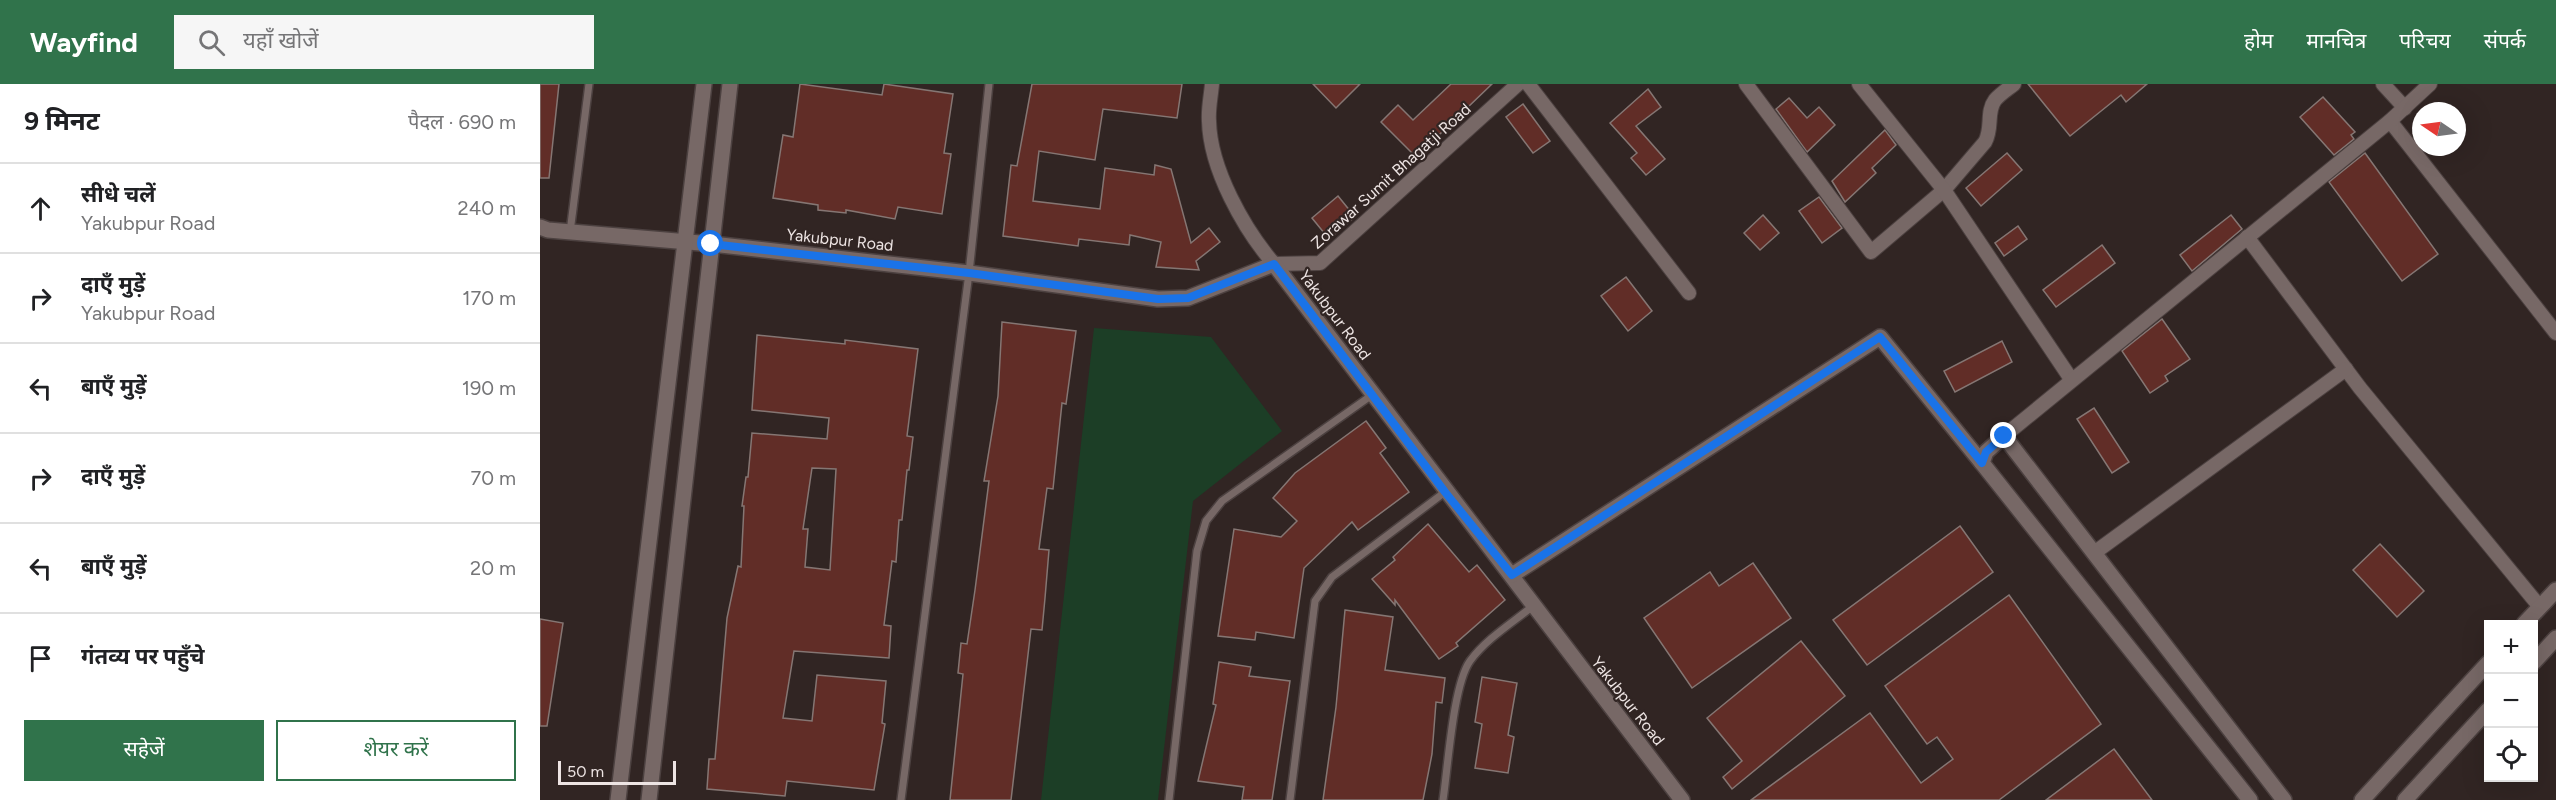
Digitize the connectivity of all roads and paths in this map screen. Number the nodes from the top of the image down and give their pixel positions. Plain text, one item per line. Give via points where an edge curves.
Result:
1 (589, 84) edge
2 (704, 84) edge
3 (730, 84) edge
4 (989, 84) edge
5 (1212, 84) edge
6 (1518, 84) edge
7 (1528, 84) edge
8 (1746, 84) edge
9 (1859, 84) edge
10 (2014, 84) edge
11 (2383, 84) edge
12 (2430, 84) edge
13 (2404, 108) junction
14 (2390, 121) junction
15 (1944, 190) junction
16 (543, 230) edge
17 (570, 232) junction
18 (2247, 237) junction
19 (686, 241) junction
20 (711, 244) junction
21 (1274, 264) junction
22 (969, 273) junction
23 (1689, 293) dead end
24 (2556, 333) edge
25 (2346, 369) junction
26 (2071, 379) junction
27 (1372, 395) junction
28 (2004, 436) junction
29 (1982, 463) junction
30 (1445, 492) junction
31 (2094, 553) junction
32 (1512, 575) junction
33 (2556, 590) edge
34 (1533, 606) junction
35 (2540, 607) junction
36 (2528, 620) edge
37 (2556, 638) edge
38 (2538, 658) edge
39 (2484, 667) edge
40 (2484, 715) edge
41 (618, 800) edge
42 (649, 800) edge
43 (901, 800) edge
44 (1169, 800) edge
45 (1290, 800) edge
46 (1443, 800) edge
47 (1682, 800) edge
48 (2250, 800) edge
49 (2284, 800) edge
50 (2362, 800) edge
51 (2405, 800) edge

1 - 17 lane
2 - 19 street
3 - 20 street
4 - 22 lane
5 - 21 street via 1209,121 1219,168 1239,214
6 - 21 street, Zorawar Sumit Bhagatji Road via 1320,263
7 - 23 street
8 - 15 street via 1871,252
9 - 15 street
10 - 15 street via 1996,99 1990,110 1986,142
11 - 13 street
12 - 13 street
13 - 14 street
14 - 18 street
14 - 24 street
15 - 26 street
16 - 17 street, Yakubpur Road
17 - 19 street, Yakubpur Road
18 - 25 street
18 - 26 street
19 - 20 street, Yakubpur Road
19 - 41 street
20 - 22 street, Yakubpur Road
20 - 42 street
21 - 22 street, Yakubpur Road via 1188,298 1158,299
21 - 27 street, Yakubpur Road
22 - 43 lane
25 - 31 street
25 - 35 street
26 - 28 street
27 - 30 street, Yakubpur Road
27 - 44 lane via 1222,501 1206,521 1197,551
28 - 29 street via 1986,452
28 - 31 street
29 - 32 street via 1880,337
29 - 48 street
30 - 32 street, Yakubpur Road
30 - 45 lane via 1332,577 1315,601
31 - 49 street
32 - 34 street, Yakubpur Road
33 - 35 street
34 - 46 lane via 1469,662 1461,683
34 - 47 street, Yakubpur Road
35 - 36 street
37 - 38 street
39 - 50 street
40 - 51 street

